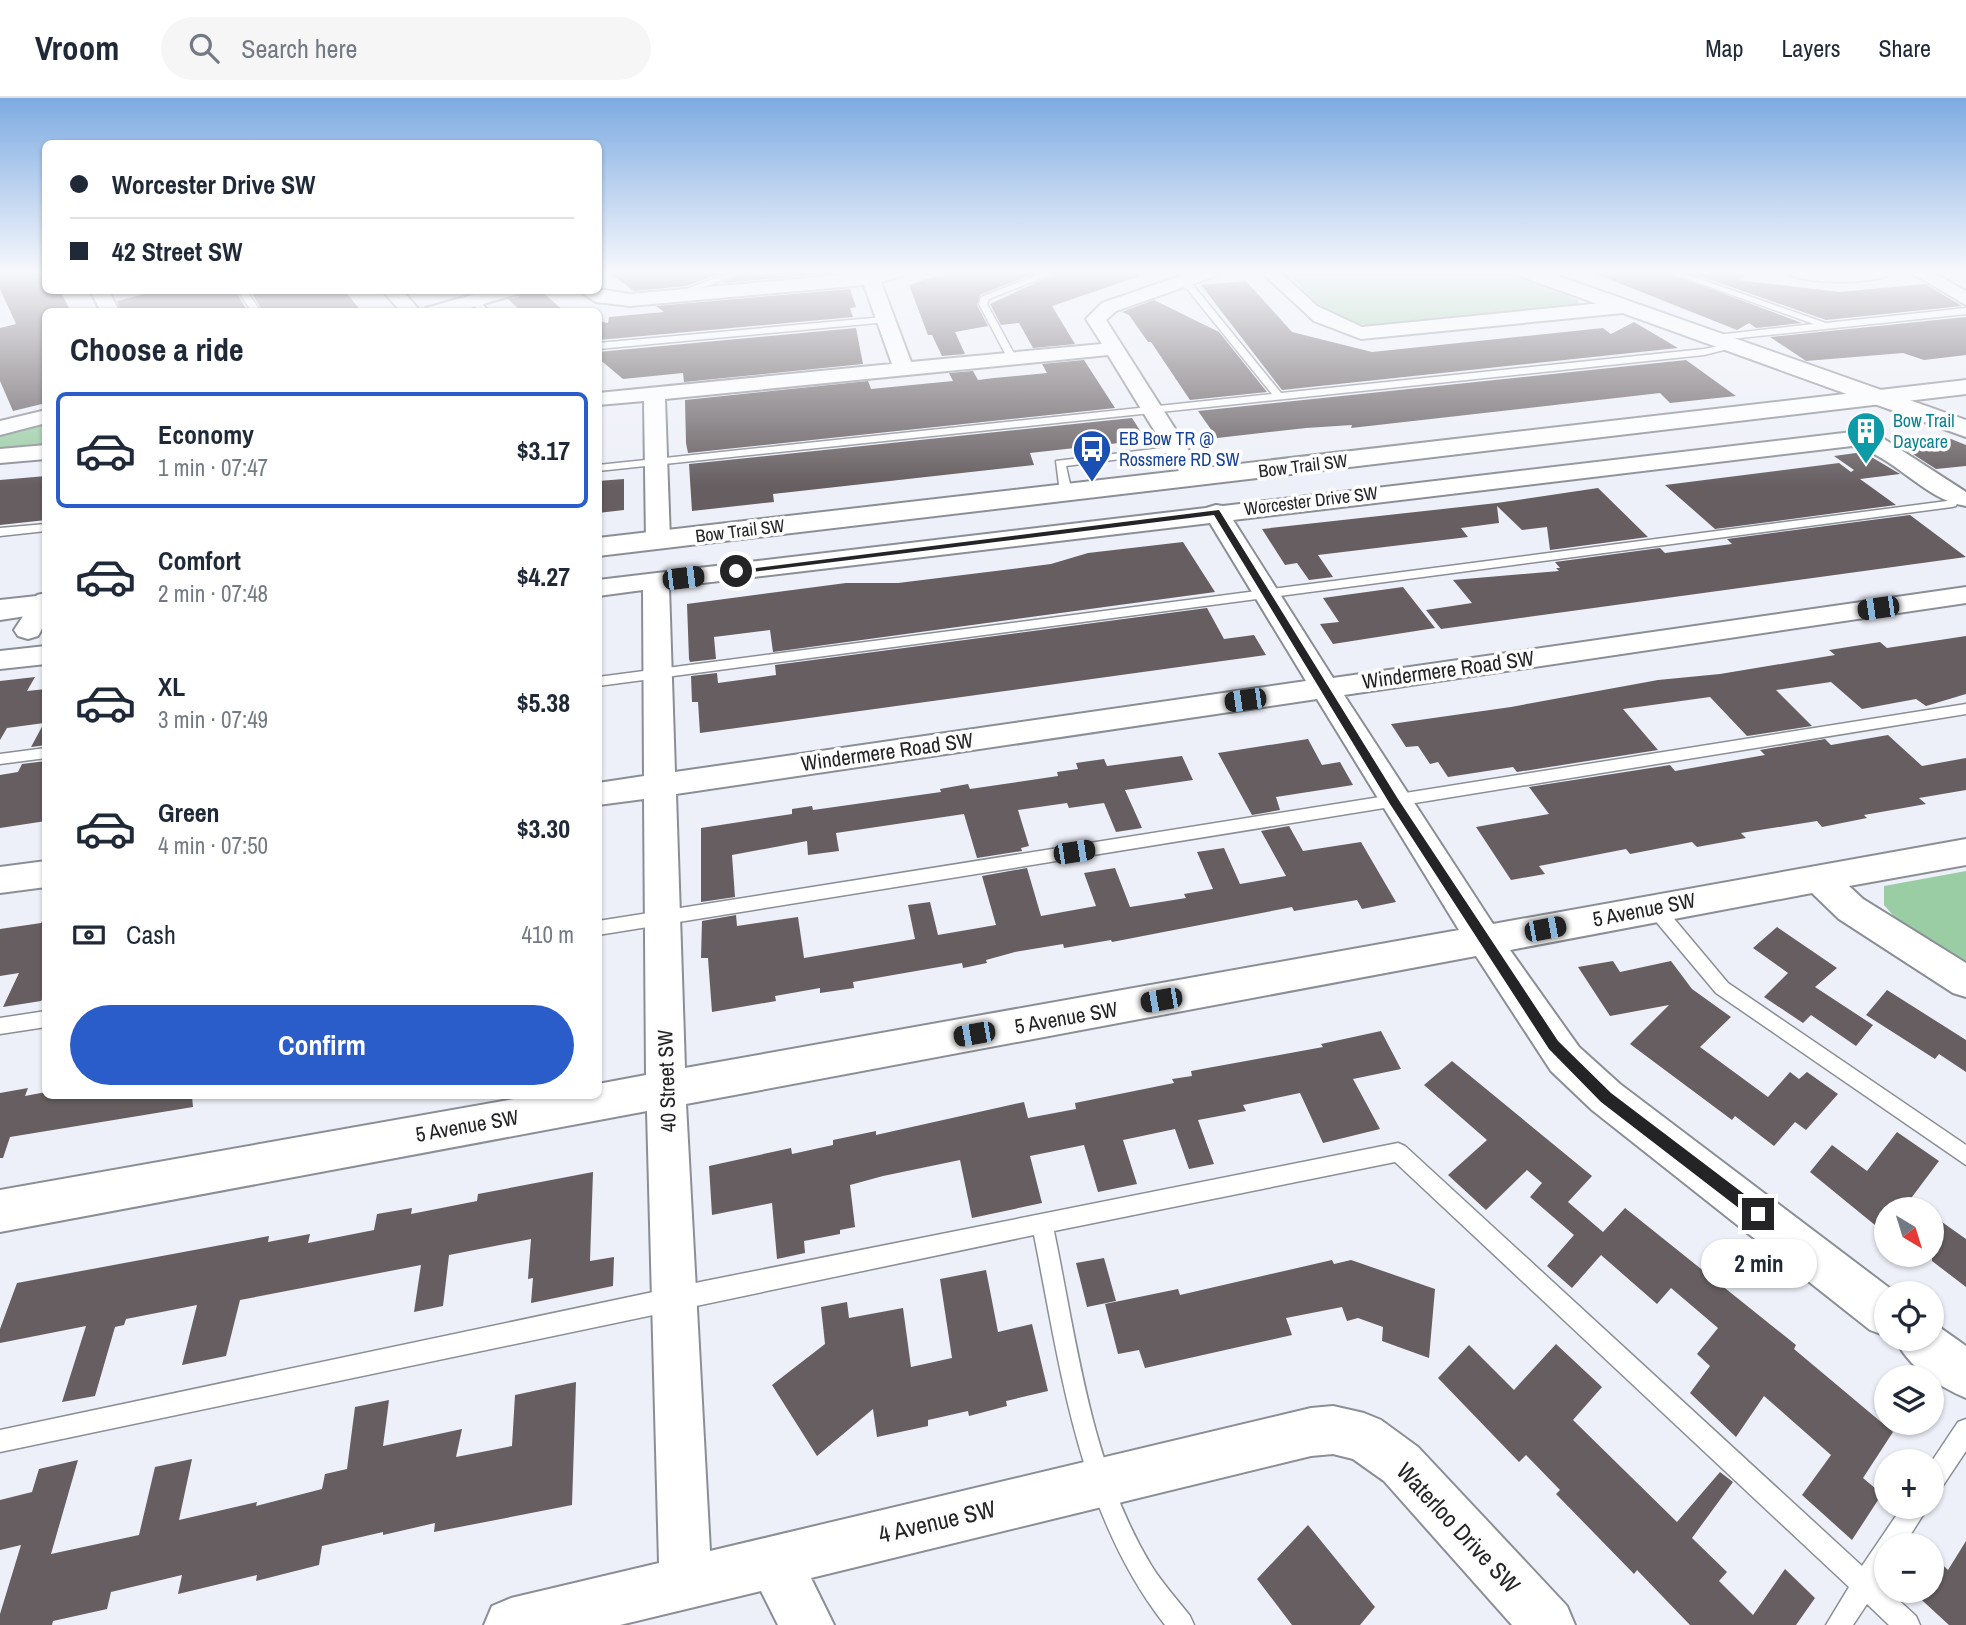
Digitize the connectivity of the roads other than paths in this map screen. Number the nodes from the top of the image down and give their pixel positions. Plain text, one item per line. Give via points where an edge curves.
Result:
1 (628, 343) edge
2 (893, 343) edge
3 (1004, 343) edge
4 (1109, 343) edge
5 (1236, 343) edge
6 (1721, 343) edge
7 (602, 346) edge
8 (1731, 347) junction
9 (1112, 349) junction
10 (1012, 359) junction
11 (904, 370) junction
12 (1966, 387) edge
13 (654, 394) junction
14 (1279, 397) junction
15 (1874, 398) junction
16 (602, 399) edge
17 (1966, 404) edge
18 (1154, 410) junction
19 (1913, 411) junction
20 (42, 417) edge
21 (1, 424) edge
22 (1966, 429) edge
23 (1178, 449) junction
24 (42, 452) edge
25 (0, 456) edge
26 (657, 461) junction
27 (602, 468) edge
28 (1195, 479) junction
29 (1066, 493) junction
30 (1960, 498) edge
31 (1216, 512) junction
32 (42, 527) edge
33 (0, 532) edge
34 (658, 540) junction
35 (602, 547) edge
36 (602, 563) edge
37 (656, 581) junction
38 (602, 588) edge
39 (1267, 595) junction
40 (1964, 597) edge
41 (0, 610) edge
42 (36, 622) edge
43 (0, 660) edge
44 (656, 675) junction
45 (602, 682) edge
46 (1327, 688) junction
47 (1966, 709) edge
48 (42, 754) edge
49 (0, 759) edge
50 (659, 785) junction
51 (602, 793) edge
52 (1394, 801) junction
53 (1966, 852) edge
54 (42, 875) edge
55 (1818, 879) junction
56 (0, 880) edge
57 (1654, 907) junction
58 (664, 918) junction
59 (602, 927) edge
60 (1486, 941) junction
61 (1966, 982) edge
62 (42, 1020) edge
63 (0, 1026) edge
64 (666, 1091) junction
65 (1966, 1156) edge
66 (0, 1211) edge
67 (1042, 1223) junction
68 (676, 1298) junction
69 (1874, 1305) edge
70 (1935, 1351) edge
71 (1966, 1375) edge
72 (1966, 1430) edge
73 (1364, 1437) joint
74 (0, 1441) edge
75 (1944, 1464) edge
76 (1103, 1483) junction
77 (773, 1561) junction
78 (1874, 1570) edge
79 (686, 1581) junction
80 (1864, 1586) junction
81 (511, 1625) edge
82 (807, 1625) edge
83 (1181, 1625) edge
84 (1548, 1625) edge
85 (1839, 1625) edge
86 (1907, 1625) edge

1 - 7 lane
2 - 11 street
3 - 10 lane
4 - 9 street
5 - 14 lane
6 - 8 main road
8 - 14 lane
8 - 15 main road
9 - 10 street
9 - 18 street
10 - 11 street
11 - 13 street
12 - 15 main road, Bow Trail SW
13 - 16 street
13 - 26 street
14 - 18 lane
15 - 19 main road
15 - 28 main road, Bow Trail SW
17 - 19 main road, Bow Trail SW
18 - 23 street
18 - 26 lane
19 - 22 main road
19 - 36 main road, Bow Trail SW
20 - 21 street
23 - 28 street
23 - 29 lane via 1060,463
24 - 25 street
26 - 27 lane
26 - 34 street
28 - 29 main road, Bow Trail SW
29 - 34 main road, Bow Trail SW
30 - 31 street, Worcester Drive SW via 1876,444 1852,439
30 - 39 lane via 1952,504
31 - 37 street, Worcester Drive SW
31 - 39 street
32 - 33 lane
34 - 35 main road, Bow Trail SW
37 - 38 street, Worcester Drive SW
37 - 44 street, 40 Street SW
39 - 44 lane
39 - 46 street
40 - 46 street, Windermere Road SW
41 - 42 main road
42 - 43 street
44 - 45 lane
44 - 50 street, 40 Street SW
46 - 50 street, Windermere Road SW
46 - 52 street
47 - 52 lane
48 - 49 lane
50 - 51 street, Windermere Road SW
50 - 58 street, 40 Street SW
52 - 58 lane
52 - 60 street
53 - 55 street, 5 Avenue SW
54 - 56 street
55 - 57 street, 5 Avenue SW
55 - 61 street via 1850,909
57 - 60 street, 5 Avenue SW
57 - 65 lane via 1721,988
58 - 59 lane
58 - 64 street, 40 Street SW
60 - 64 street, 5 Avenue SW
60 - 69 street via 1543,1030 1584,1079
62 - 63 lane
64 - 66 street, 5 Avenue SW
64 - 68 street, 40 Street SW
67 - 68 lane
67 - 76 lane via 1091,1450
67 - 80 lane via 1398,1153
68 - 74 lane
68 - 79 street, 40 Street SW
70 - 71 street
72 - 75 lane
73 - 76 street, 4 Avenue SW via 1333,1430 1311,1432
73 - 84 street, Waterloo Drive SW via 1401,1464
76 - 77 street, 4 Avenue SW
76 - 83 lane via 1138,1566
77 - 79 street, 4 Avenue SW
77 - 82 street
78 - 80 lane
79 - 81 street, 4 Avenue SW
80 - 85 lane
80 - 86 lane

